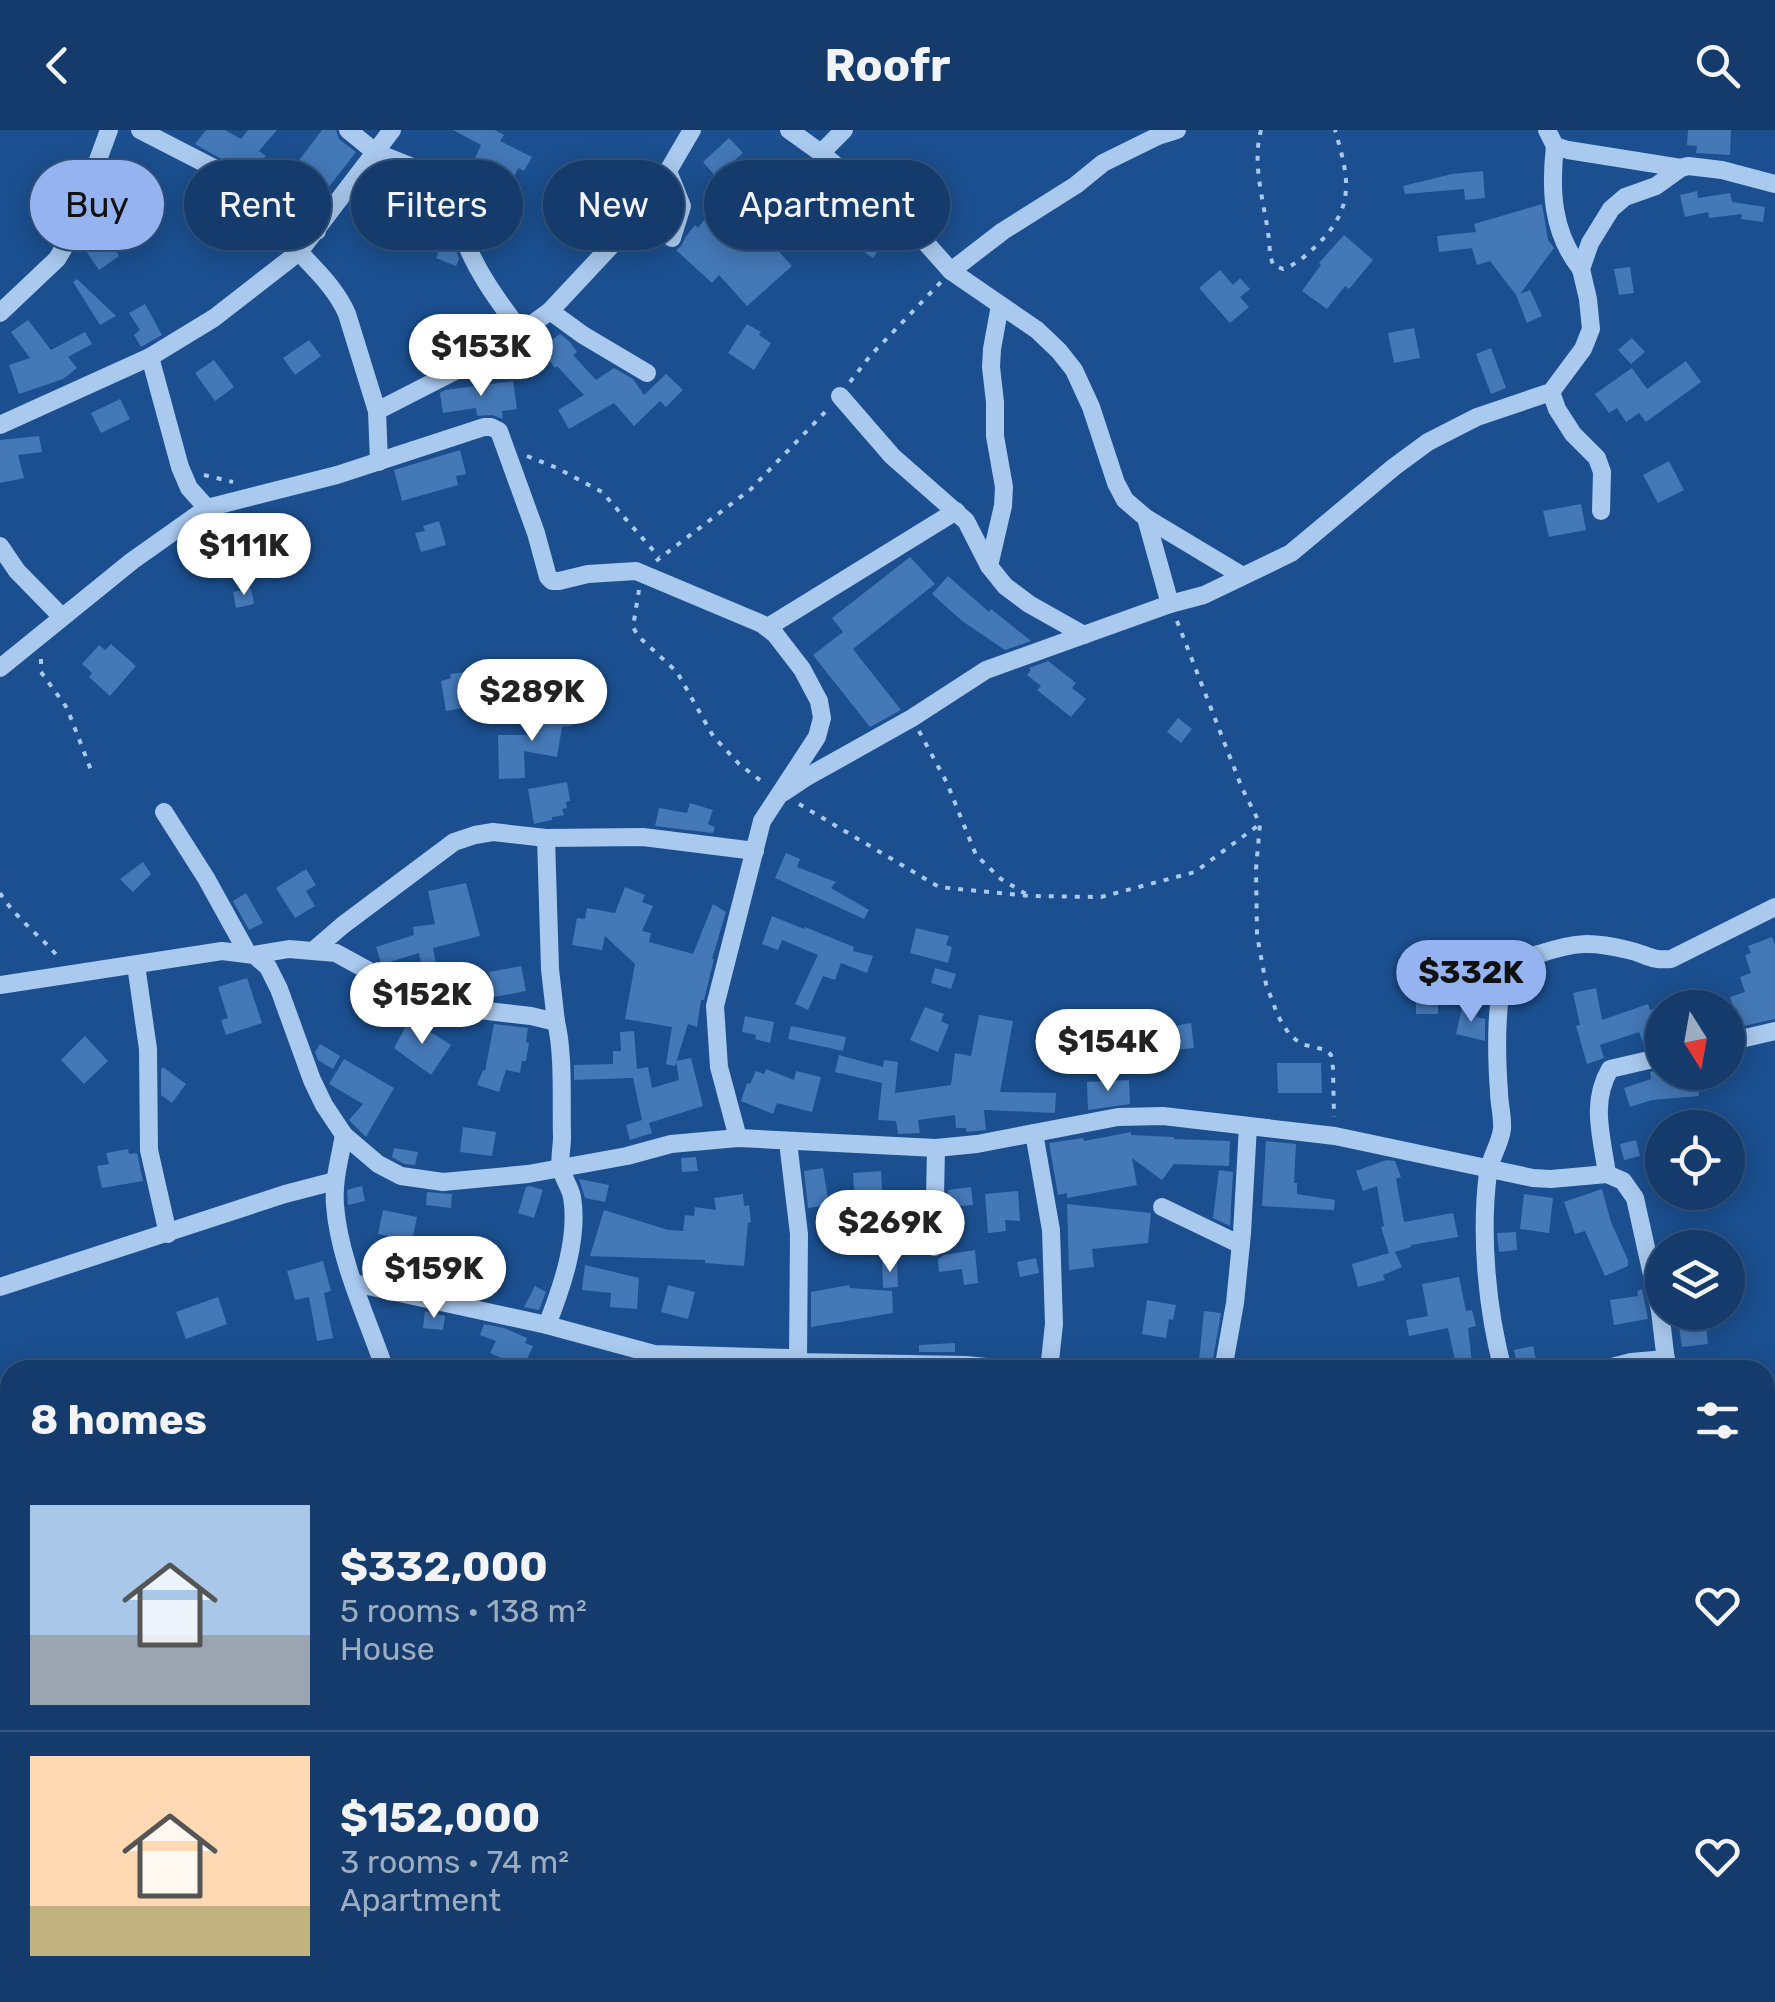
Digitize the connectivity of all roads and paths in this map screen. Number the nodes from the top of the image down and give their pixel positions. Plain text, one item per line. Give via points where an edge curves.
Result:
1 (109, 130) edge
2 (140, 130) edge
3 (348, 130) edge
4 (392, 130) edge
5 (692, 130) edge
6 (789, 130) edge
7 (844, 130) edge
8 (1177, 130) edge
9 (1261, 130) edge
10 (1335, 130) edge
11 (1551, 138) edge
12 (375, 152) junction
13 (821, 153) junction
14 (198, 160) edge
15 (674, 160) edge
16 (1681, 168) junction
17 (1775, 184) edge
18 (331, 210) edge
19 (607, 250) edge
20 (299, 252) joint
21 (1582, 269) junction
22 (951, 272) junction
23 (1000, 304) junction
24 (550, 311) junction
25 (0, 313) edge
26 (521, 332) junction
27 (150, 357) junction
28 (647, 373) dead end
29 (1550, 392) junction
30 (840, 396) junction
31 (377, 411) junction
32 (0, 425) edge
33 (508, 451) junction
34 (380, 462) junction
35 (180, 467) junction
36 (264, 494) junction
37 (207, 508) junction
38 (956, 511) junction
39 (1601, 511) dead end
40 (1146, 518) junction
41 (0, 546) edge
42 (659, 558) junction
43 (989, 566) junction
44 (644, 574) junction
45 (1241, 575) junction
46 (1170, 604) junction
47 (62, 617) junction
48 (768, 627) junction
49 (47, 630) junction
50 (1084, 634) junction
51 (0, 668) edge
52 (912, 718) junction
53 (91, 770) dead end
54 (780, 795) junction
55 (164, 812) dead end
56 (1260, 824) junction
57 (546, 838) junction
58 (755, 852) junction
59 (0, 893) edge
60 (1029, 896) junction
61 (1775, 906) edge
62 (314, 950) junction
63 (251, 954) junction
64 (136, 964) junction
65 (71, 974) junction
66 (0, 984) edge
67 (556, 1022) junction
68 (1775, 1032) edge
69 (1745, 1038) edge
70 (1645, 1061) edge
71 (1248, 1126) junction
72 (1034, 1133) junction
73 (344, 1135) junction
74 (1335, 1136) junction
75 (738, 1138) junction
76 (788, 1142) junction
77 (936, 1148) junction
78 (1488, 1169) junction
79 (561, 1170) junction
80 (1608, 1174) junction
81 (335, 1181) junction
82 (1162, 1207) dead end
83 (168, 1234) junction
84 (1240, 1245) junction
85 (934, 1248) dead end
86 (354, 1283) junction
87 (0, 1286) edge
88 (547, 1325) junction
89 (381, 1360) edge
90 (792, 1360) edge
91 (800, 1360) edge
92 (1050, 1360) edge
93 (1225, 1360) edge
94 (1501, 1360) edge
95 (1666, 1360) edge

1 - 25 street via 63,248
2 - 14 street
3 - 12 street
4 - 12 street
5 - 15 street
6 - 13 street
7 - 13 street
8 - 22 street via 1103,163
9 - 10 path via 1258,170 1270,255 1283,269 1311,251 1345,206
11 - 16 street
11 - 21 street via 1552,202
12 - 18 street
12 - 26 street via 448,181 477,266
13 - 22 street via 918,234
16 - 17 street
16 - 21 street via 1611,209
19 - 24 street
20 - 27 street
20 - 31 street via 343,304
21 - 29 street via 1591,329 1584,350
22 - 23 street
22 - 30 path
23 - 40 street via 1074,370 1116,482
23 - 43 street via 991,367 1004,487
24 - 26 street
24 - 28 street
26 - 31 street
27 - 32 street
27 - 35 street
29 - 39 street via 1573,434 1597,458
29 - 45 street via 1428,442 1290,553
30 - 38 street via 892,456
30 - 42 path via 751,489
31 - 34 street
33 - 34 street via 499,431 486,426
33 - 42 path via 596,488
33 - 44 street via 552,581
34 - 36 street
35 - 36 path
35 - 37 street
36 - 37 street
37 - 47 street
38 - 43 street
38 - 48 street
40 - 45 street
40 - 46 street
41 - 47 street
42 - 44 path
43 - 50 street via 1029,604
44 - 48 street
44 - 54 path via 633,627 638,636 677,672 713,736
45 - 46 street
46 - 50 street
46 - 56 path
47 - 49 street
48 - 54 street via 802,669 822,711 817,736
49 - 51 street
49 - 53 path via 41,672 67,708
50 - 52 street via 986,670
52 - 54 street
52 - 60 path via 976,855
54 - 58 street via 762,821
54 - 60 path via 939,887
55 - 63 street
56 - 60 path via 1196,872 1101,897
56 - 74 path via 1257,934 1266,984 1290,1034 1331,1056
57 - 58 street via 643,838
57 - 62 street via 493,832 454,842
57 - 67 street
58 - 75 street via 715,1006 719,1067
59 - 65 path
61 - 78 street via 1672,959 1654,961 1596,942 1557,947 1508,966 1498,1033 1502,1127
62 - 63 street
62 - 67 street via 336,953 413,995
63 - 64 street via 222,951
63 - 73 street via 280,989 312,1080
64 - 65 street
64 - 83 street via 148,1048 148,1150
65 - 66 street
67 - 79 street
68 - 69 street
70 - 80 street via 1610,1069 1601,1085
71 - 72 street via 1118,1116
71 - 74 street
71 - 84 street
72 - 77 street
72 - 92 street via 1053,1250
73 - 79 street via 401,1176 442,1182
73 - 81 street
74 - 78 street
75 - 76 street
75 - 79 street via 671,1144
76 - 77 street
76 - 91 street via 799,1234
77 - 85 street
78 - 80 street via 1552,1179
78 - 94 street via 1486,1247
79 - 88 street via 572,1194 572,1235
80 - 95 street via 1635,1198
81 - 83 street
81 - 86 street
82 - 84 street
83 - 87 street
84 - 93 street
86 - 88 street
86 - 89 street
88 - 90 street via 654,1354

